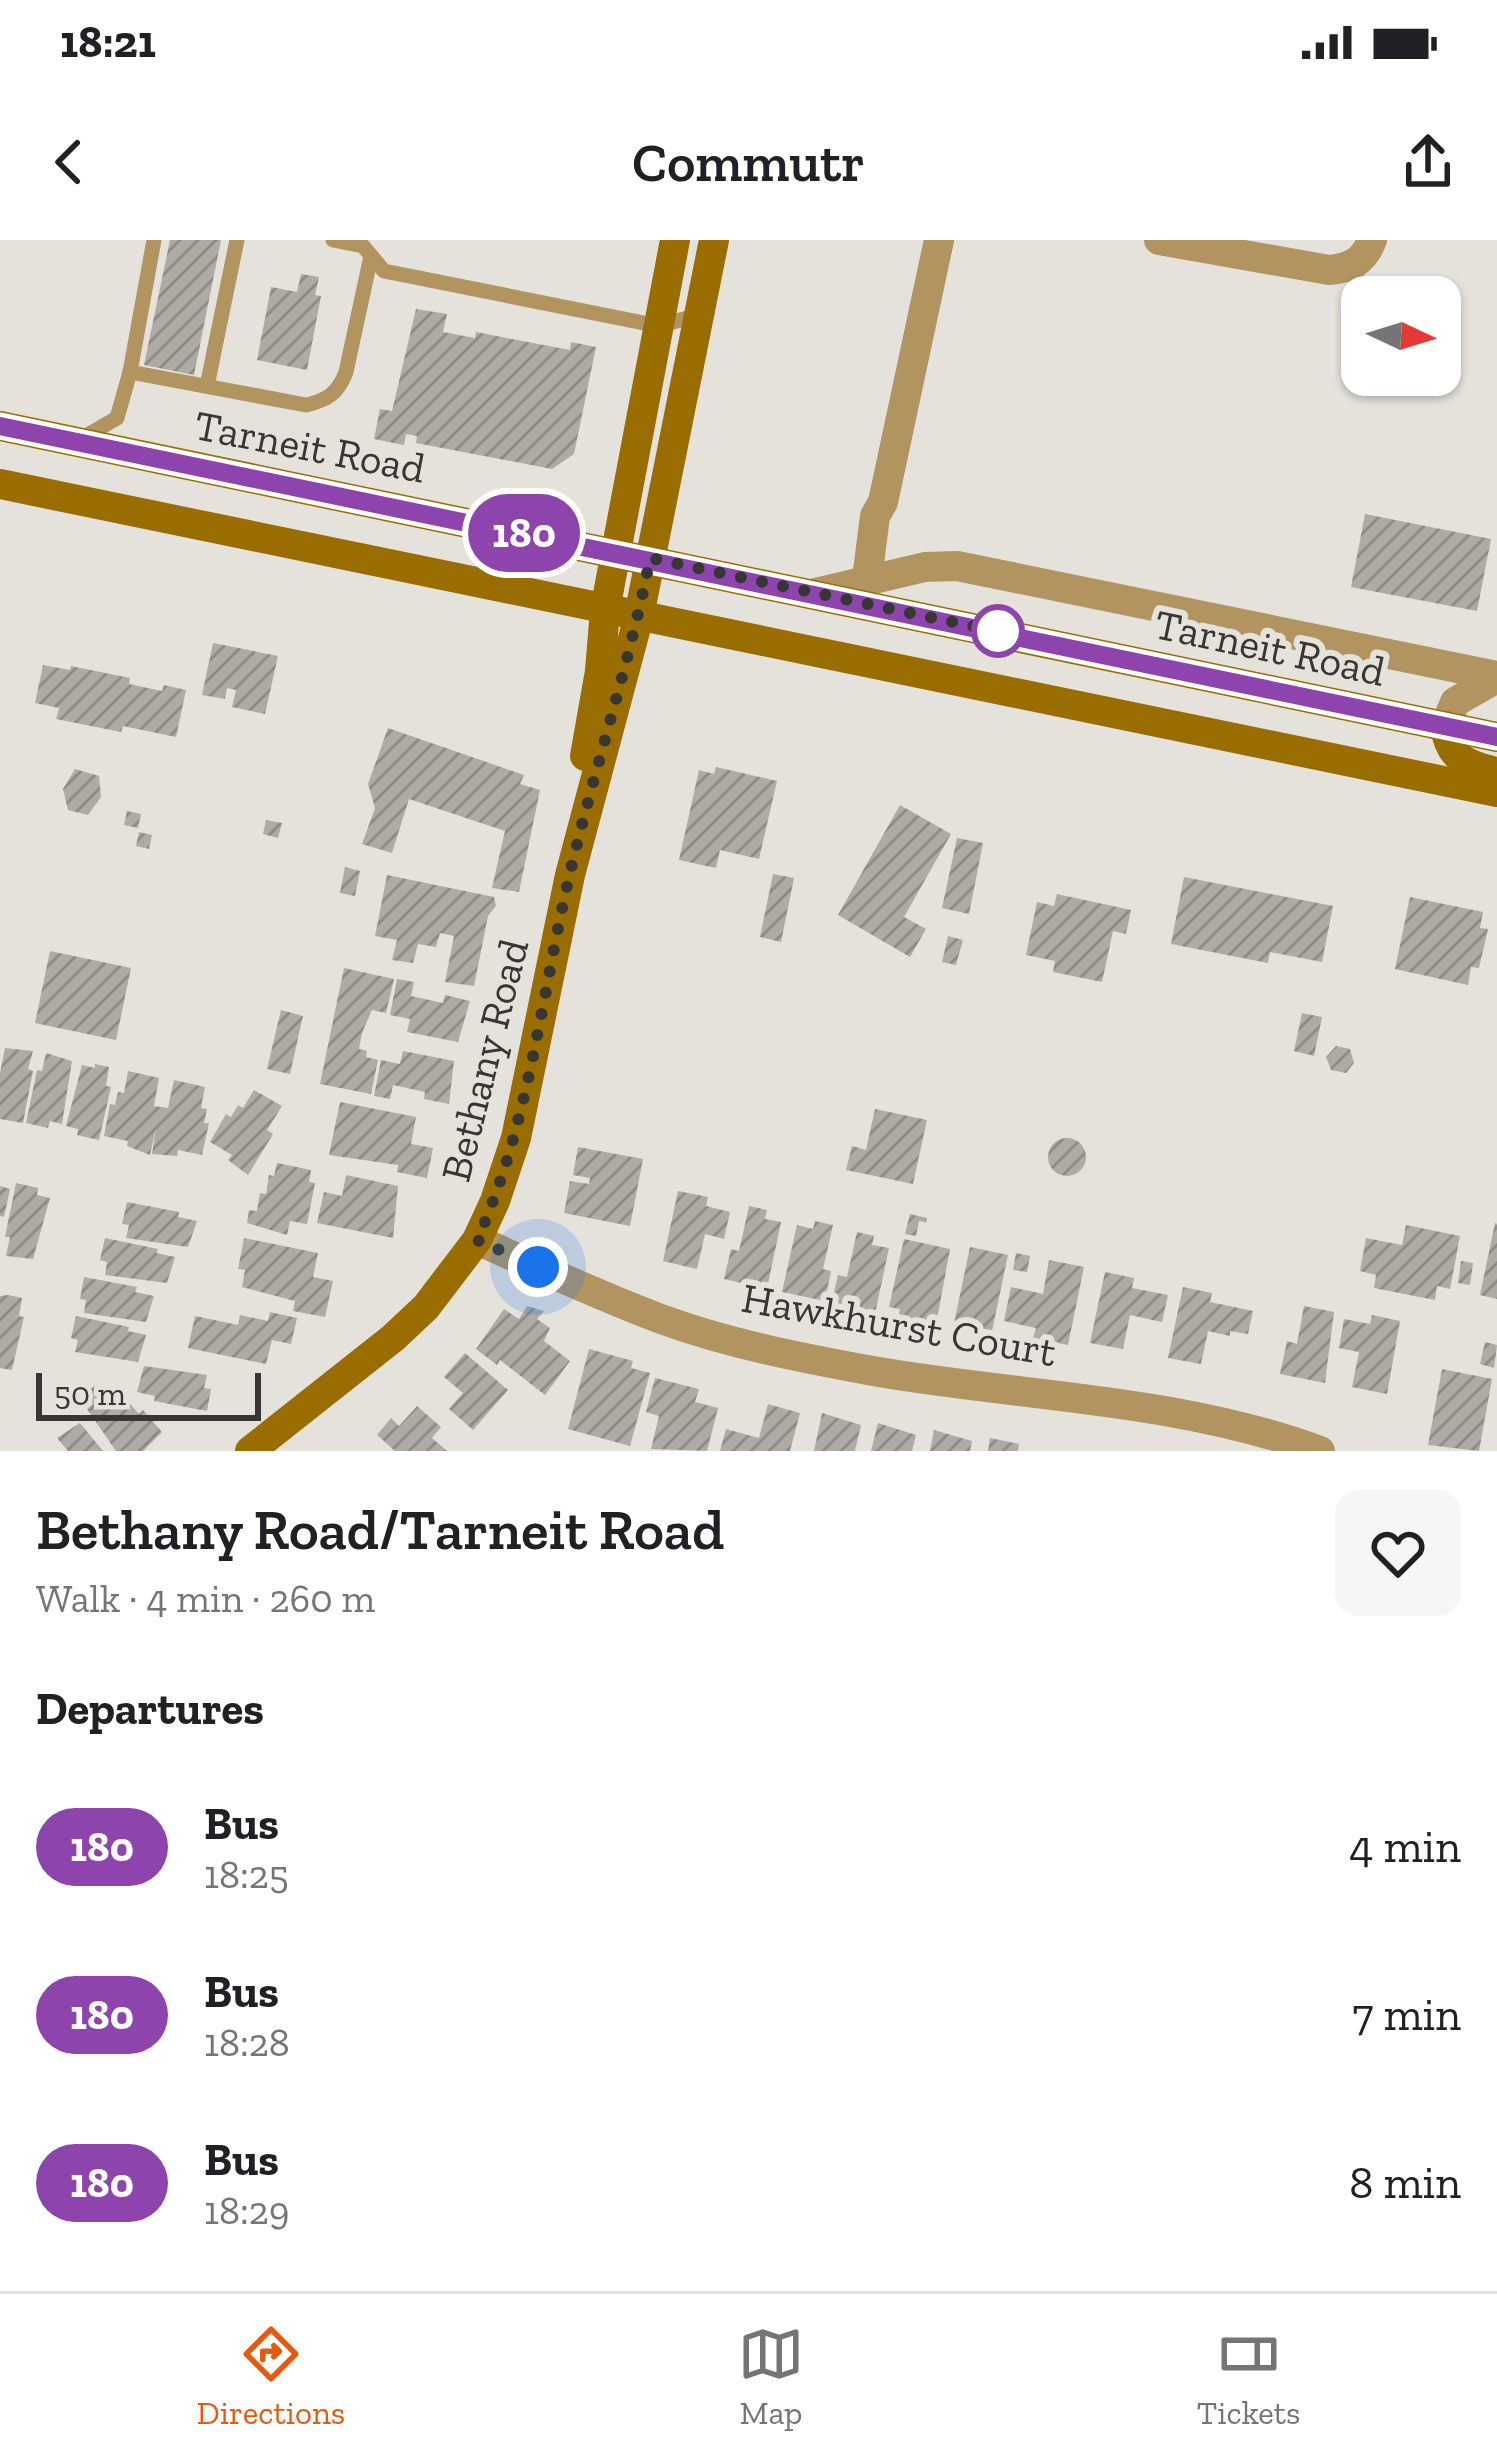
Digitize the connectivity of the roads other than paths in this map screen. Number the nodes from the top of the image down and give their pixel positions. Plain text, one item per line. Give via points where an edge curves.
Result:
1 (154, 240) edge
2 (237, 240) edge
3 (333, 240) edge
4 (675, 240) edge
5 (714, 240) edge
6 (939, 240) edge
7 (1160, 240) edge
8 (1372, 240) edge
9 (368, 247) edge
10 (1351, 266) junction
11 (1356, 276) edge
12 (698, 315) junction
13 (659, 326) junction
14 (130, 372) junction
15 (207, 386) junction
16 (0, 426) edge
17 (76, 442) junction
18 (0, 484) edge
19 (883, 502) junction
20 (617, 551) junction
21 (650, 558) junction
22 (900, 572) junction
23 (867, 579) junction
24 (815, 592) junction
25 (605, 610) junction
26 (639, 616) junction
27 (1497, 677) edge
28 (1445, 726) junction
29 (1497, 736) edge
30 (1497, 772) edge
31 (1497, 793) edge
32 (570, 875) junction
33 (477, 1240) junction
34 (250, 1451) edge
35 (1320, 1451) edge

1 - 14 lane
2 - 15 lane
3 - 9 lane
4 - 13 main road, Bethany Road
5 - 12 main road, Bethany Road
6 - 19 street
7 - 10 street via 1330,270
8 - 10 street
9 - 13 lane via 385,271
9 - 15 lane via 339,390 306,405
10 - 11 lane
12 - 13 lane
12 - 21 main road, Bethany Road
13 - 20 main road, Bethany Road
14 - 15 lane
14 - 17 lane via 117,418
16 - 17 main road, Tarneit Road
17 - 20 main road, Tarneit Road
18 - 25 main road
19 - 22 street
19 - 23 street
20 - 21 main road, Tarneit Road
20 - 25 main road, Bethany Road
21 - 24 main road, Tarneit Road
21 - 26 main road, Bethany Road
22 - 23 street, Tarneit Road
22 - 27 street, Tarneit Road via 957,566 1037,579
23 - 24 street, Tarneit Road
24 - 28 main road, Tarneit Road
25 - 26 main road
25 - 32 main road, Bethany Road
26 - 31 main road
26 - 32 main road, Bethany Road
27 - 28 street via 1455,702
28 - 29 main road, Tarneit Road
28 - 30 main road via 1462,761
32 - 33 main road, Bethany Road via 516,1138
33 - 34 main road, Bethany Road via 393,1338
33 - 35 street, Hawkhurst Court via 647,1313 744,1344 874,1371 1104,1400

